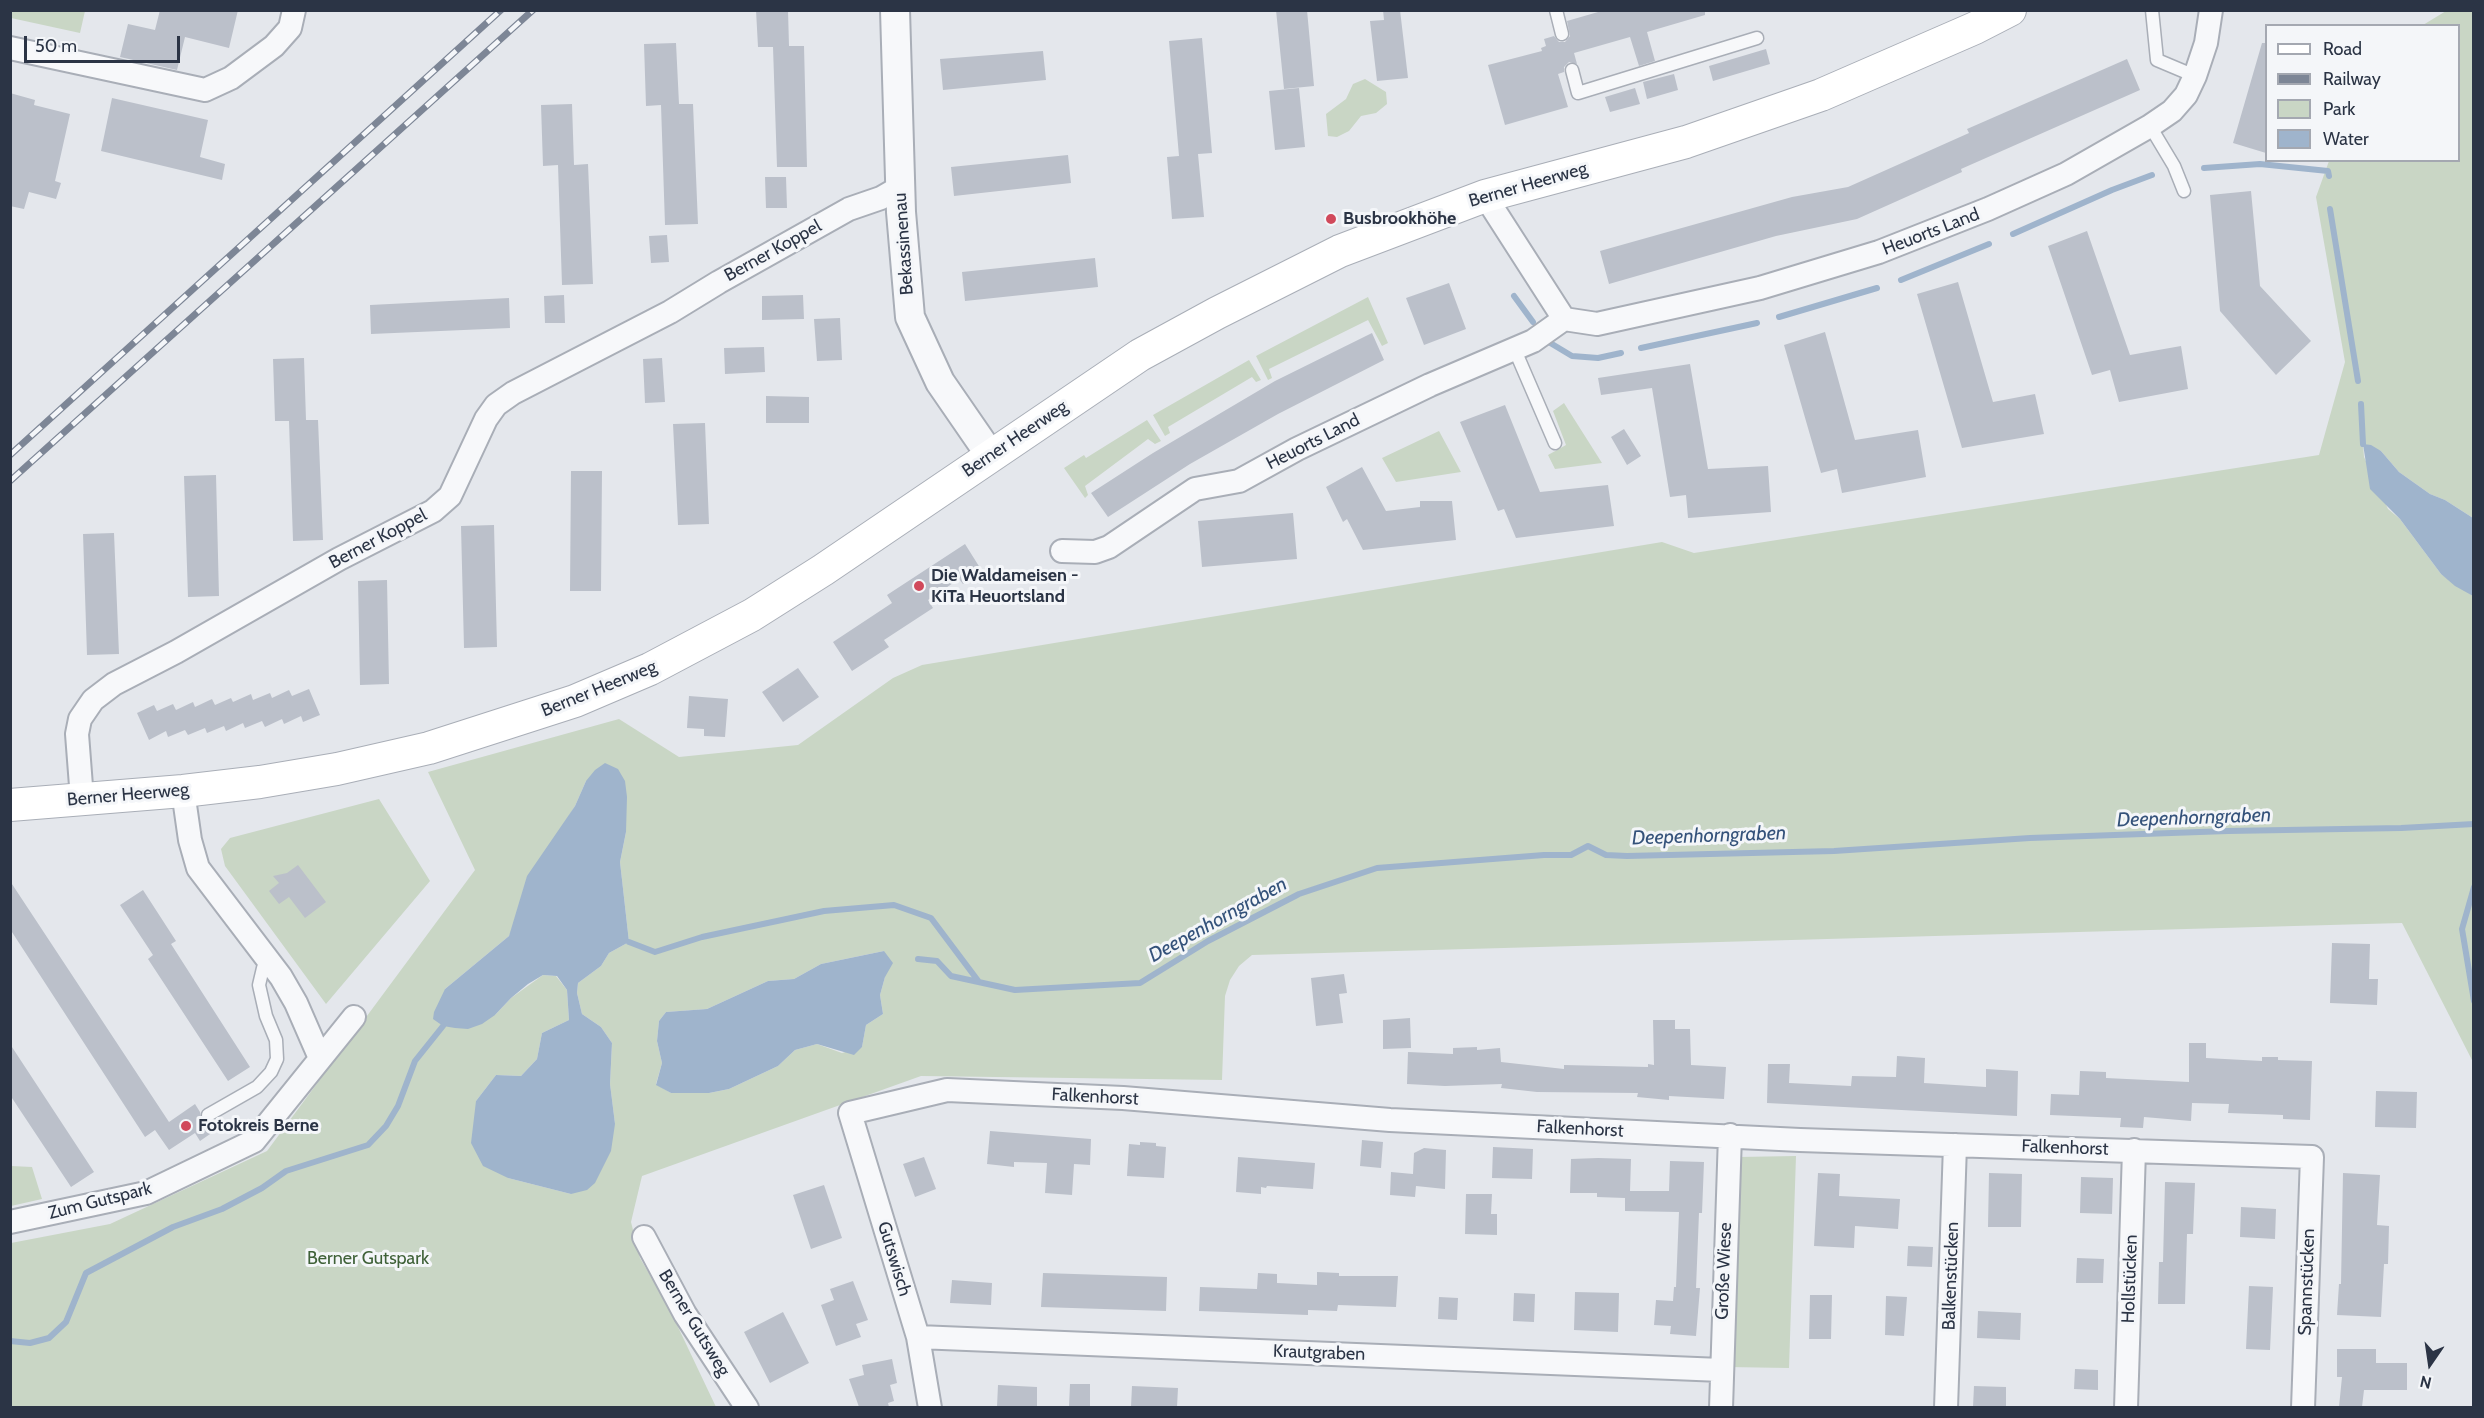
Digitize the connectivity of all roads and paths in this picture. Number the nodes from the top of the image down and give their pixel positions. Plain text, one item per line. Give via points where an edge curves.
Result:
1 (294, 10) edge
2 (895, 10) edge
3 (1556, 10) edge
4 (2010, 10) edge
5 (2152, 10) edge
6 (2211, 10) edge
7 (1562, 34) dead end
8 (1757, 38) dead end
9 (10, 48) edge
10 (1572, 70) dead end
11 (2195, 76) junction
12 (2150, 126) junction
13 (900, 187) junction
14 (2184, 191) dead end
15 (1485, 196) junction
16 (1564, 319) junction
17 (1514, 348) junction
18 (1555, 443) dead end
19 (991, 456) junction
20 (1062, 551) dead end
21 (183, 791) junction
22 (82, 799) junction
23 (10, 805) edge
24 (268, 961) junction
25 (354, 1017) dead end
26 (320, 1058) junction
27 (850, 1113) joint
28 (208, 1115) dead end
29 (1730, 1136) junction
30 (1955, 1145) junction
31 (2134, 1150) junction
32 (2312, 1157) joint
33 (10, 1222) edge
34 (644, 1237) dead end
35 (918, 1336) junction
36 (1721, 1370) junction
37 (747, 1407) edge
38 (930, 1407) edge
39 (1721, 1407) edge
40 (1946, 1407) edge
41 (2126, 1407) edge
42 (2303, 1407) edge

1 - 9 street via 290,28 274,46 231,78 205,90
2 - 13 street, Bekassinenau
3 - 7 lane
4 - 15 main road, Berner Heerweg via 1798,103 1686,142
5 - 11 lane via 2157,60
6 - 11 street, Heuorts Land
8 - 10 lane via 1578,93
11 - 12 street, Heuorts Land via 2172,111
12 - 14 lane
12 - 16 street, Heuorts Land via 2056,178 1880,252 1760,288 1623,319 1597,324
13 - 19 street, Bekassinenau via 910,317 940,382
13 - 22 street, Berner Koppel via 849,208 670,312 513,393 496,405 486,419 450,496 433,511 107,689 93,700 80,719 77,734
15 - 16 street
15 - 19 main road, Berner Heerweg via 1340,251 1216,313 1140,355
16 - 17 street, Heuorts Land
17 - 18 lane
17 - 20 street, Heuorts Land via 1297,448 1239,482 1195,489 1109,547 1095,552
19 - 21 main road, Berner Heerweg via 752,615 650,669 575,701 512,723 338,769
21 - 22 main road, Berner Heerweg
21 - 24 street via 198,868
22 - 23 main road, Berner Heerweg
24 - 26 street via 296,1003
24 - 28 lane via 259,985 276,1040 277,1059 257,1087
25 - 26 street, Zum Gutspark
26 - 33 street, Zum Gutspark via 254,1141 147,1193
27 - 29 street, Falkenhorst via 946,1090 1123,1098 1390,1120
27 - 35 street, Gutswisch
29 - 30 street, Falkenhorst
29 - 36 street, Große Wiese
30 - 31 street, Falkenhorst
30 - 40 street, Balkenstücken
31 - 32 street, Falkenhorst
31 - 41 street, Hollstücken
32 - 42 street, Spannstücken
34 - 37 street, Berner Gutsweg via 685,1314
35 - 36 street, Krautgraben
35 - 38 street, Gutswisch
36 - 39 street, Große Wiese

